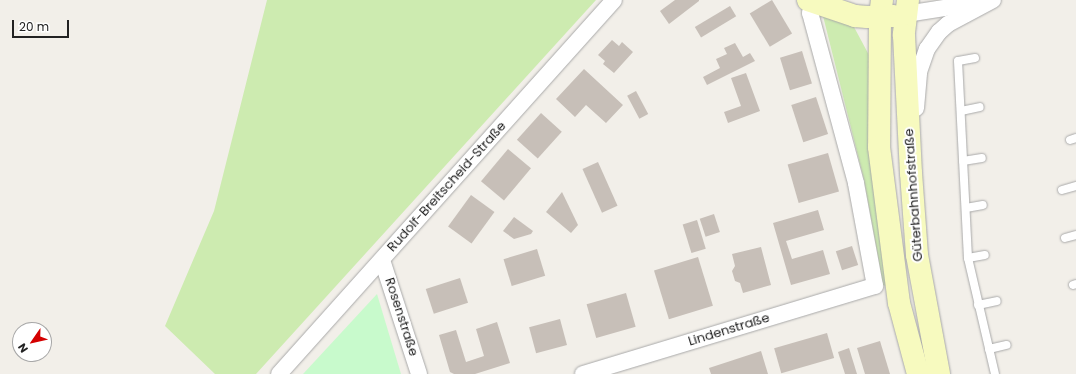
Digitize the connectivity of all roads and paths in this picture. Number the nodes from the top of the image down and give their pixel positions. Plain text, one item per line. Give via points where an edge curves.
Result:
1 (614, 0) edge
2 (994, 0) edge
3 (810, 1) edge
4 (907, 7) edge
5 (881, 9) edge
6 (975, 58) dead end
7 (980, 107) dead end
8 (961, 111) junction
9 (982, 158) dead end
10 (964, 161) junction
11 (911, 173) junction
12 (1076, 186) edge
13 (1062, 190) dead end
14 (983, 205) dead end
15 (966, 208) junction
16 (1076, 236) edge
17 (1065, 238) dead end
18 (985, 255) dead end
19 (968, 258) junction
20 (382, 260) junction
21 (997, 301) dead end
22 (978, 305) junction
23 (1007, 345) dead end
24 (990, 349) junction
25 (279, 374) edge
26 (419, 374) edge
27 (583, 374) edge
28 (918, 374) edge
29 (939, 374) edge
30 (995, 374) edge

1 - 20 street, Rudolf-Breitscheid-Straße
2 - 4 street
2 - 11 street via 948,24 926,48 919,72
3 - 5 main road via 855,16
3 - 27 street, Lindenstraße via 810,13 856,183 875,286
4 - 5 main road
4 - 11 main road, Güterbahnhofstraße via 904,35
5 - 28 main road, Güterbahnhofstraße via 879,147 899,303
6 - 8 lane via 958,61
7 - 8 lane
8 - 10 lane
9 - 10 lane
10 - 15 lane
11 - 29 main road, Güterbahnhofstraße via 917,255
12 - 13 lane
14 - 15 lane
15 - 19 lane
16 - 17 lane
18 - 19 lane
19 - 22 lane
20 - 25 street, Rudolf-Breitscheid-Straße
20 - 26 street, Rosenstraße
21 - 22 lane
22 - 24 lane
23 - 24 lane
24 - 30 lane

